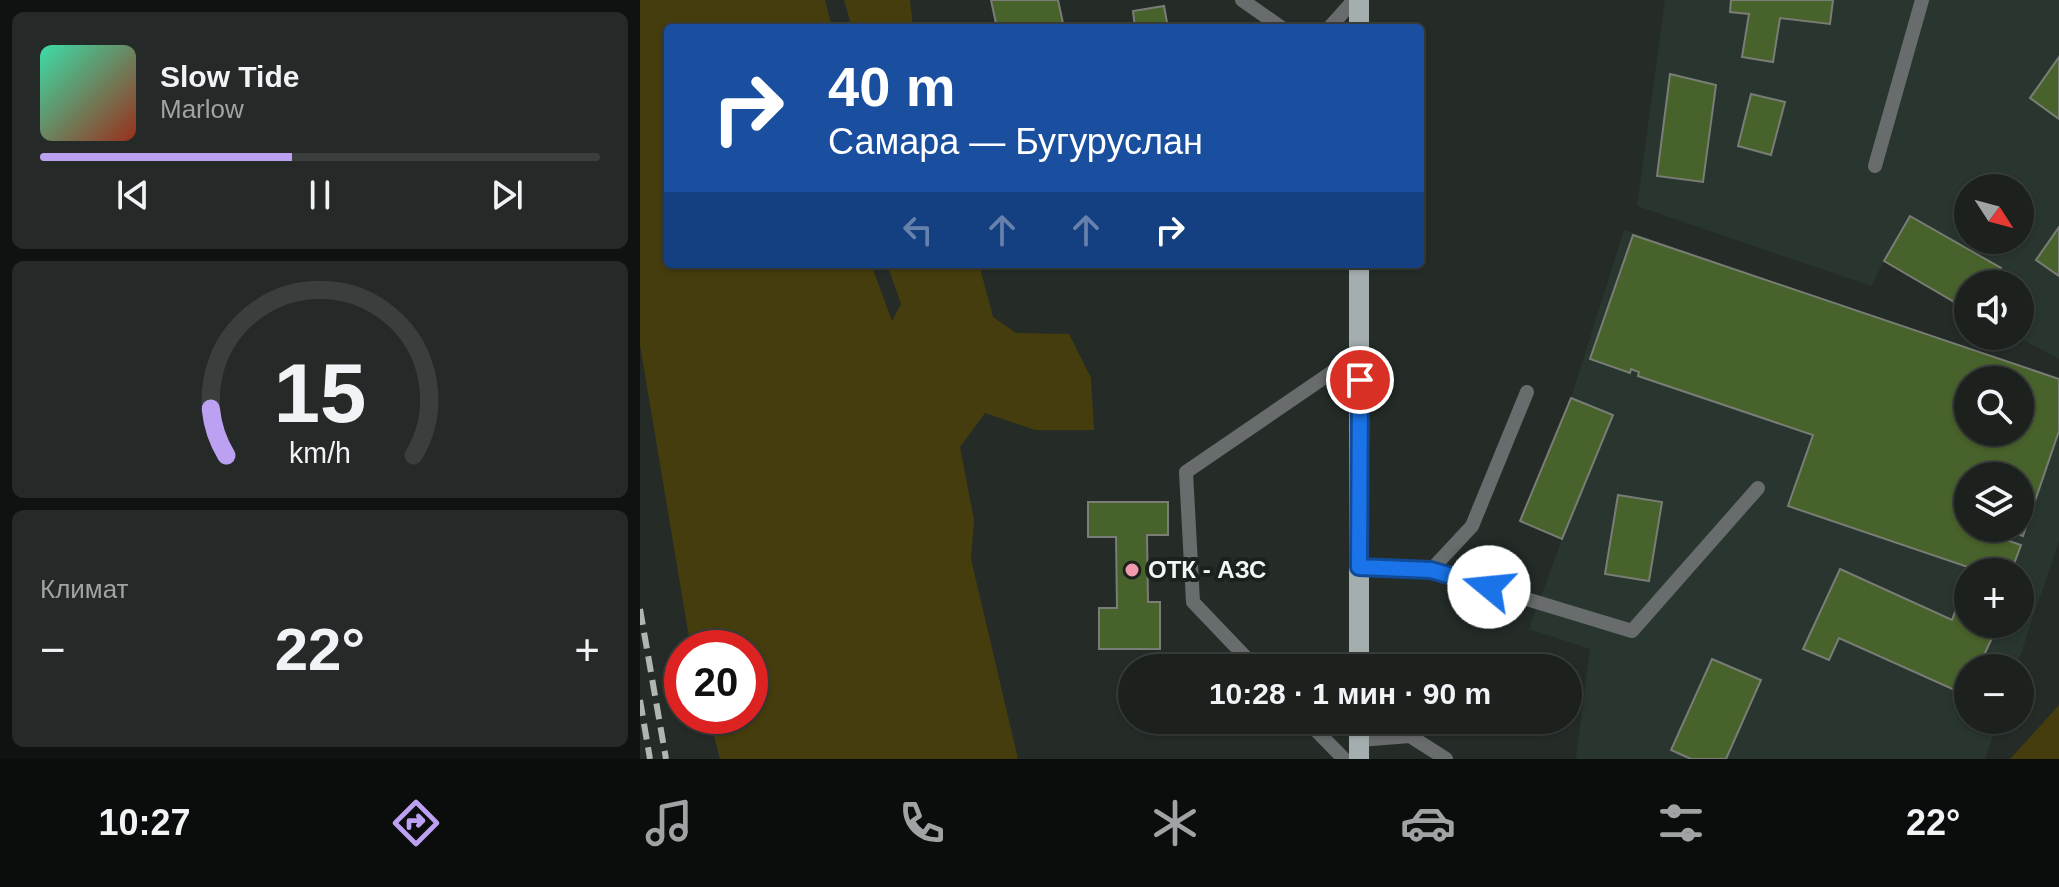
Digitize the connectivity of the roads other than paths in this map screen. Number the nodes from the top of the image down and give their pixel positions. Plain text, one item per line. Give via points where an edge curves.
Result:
1 (1242, 0) edge
2 (1357, 0) edge
3 (1922, 0) edge
4 (1276, 24) edge
5 (1333, 24) edge
6 (1359, 24) edge
7 (1875, 166) dead end
8 (1359, 268) edge
9 (1360, 353) junction
10 (1527, 392) dead end
11 (1758, 488) dead end
12 (1359, 567) junction
13 (1431, 570) junction
14 (1243, 654) edge
15 (1359, 654) edge
16 (1320, 734) edge
17 (1359, 740) edge
18 (1344, 759) edge
19 (1446, 759) edge

1 - 4 lane
2 - 5 lane
2 - 6 main road
3 - 7 lane
8 - 9 main road
9 - 12 main road
9 - 14 lane via 1186,472 1193,602
10 - 13 lane via 1472,526
11 - 13 lane via 1632,631
12 - 13 lane
12 - 15 main road
16 - 18 lane
17 - 19 lane via 1410,736

